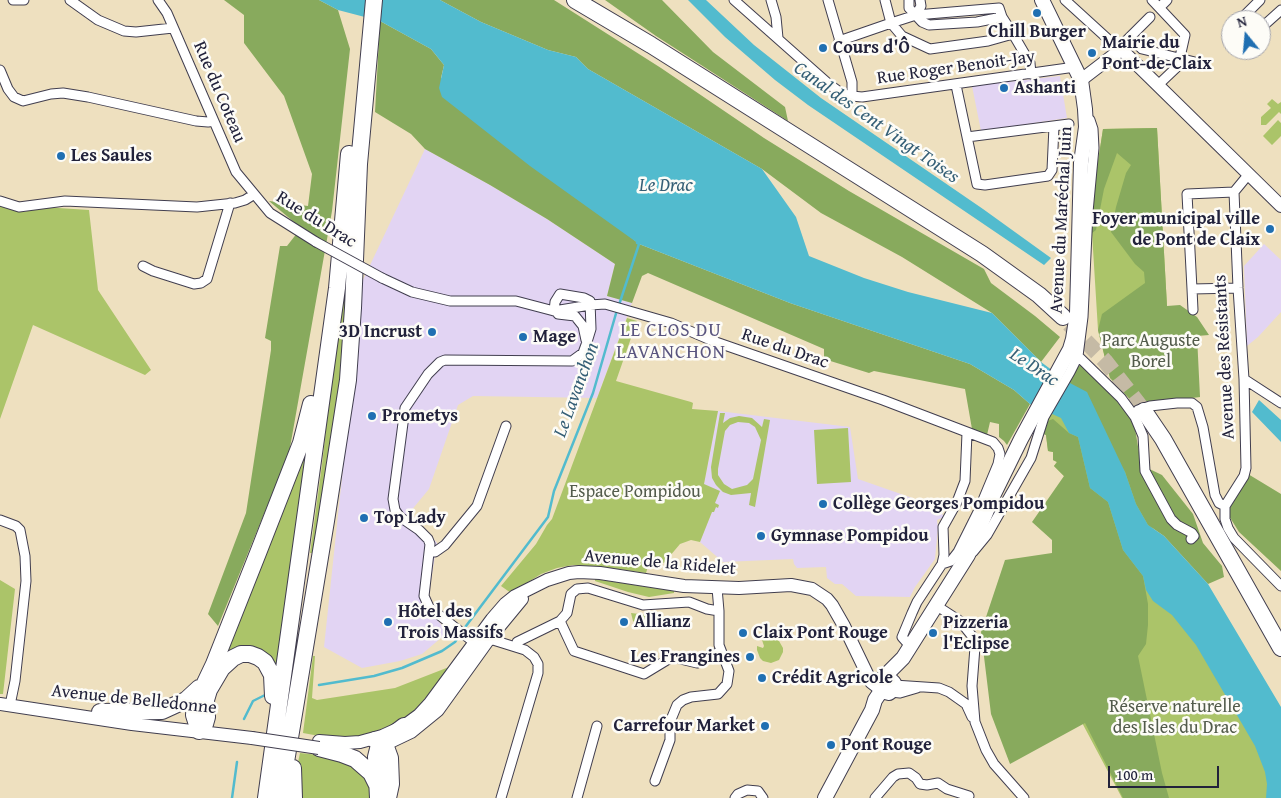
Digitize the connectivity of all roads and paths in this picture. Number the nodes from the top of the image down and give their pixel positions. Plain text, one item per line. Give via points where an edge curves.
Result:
1 (13, 0) edge
2 (24, 0) edge
3 (70, 0) edge
4 (158, 0) edge
5 (364, 0) edge
6 (374, 0) edge
7 (575, 0) edge
8 (588, 0) edge
9 (734, 0) edge
10 (771, 0) edge
11 (828, 0) edge
12 (885, 0) edge
13 (909, 0) edge
14 (920, 0) edge
15 (1042, 0) edge
16 (1065, 0) edge
17 (1152, 0) edge
18 (1167, 0) edge
19 (1260, 0) edge
20 (1160, 7) junction
21 (1250, 10) edge
22 (1281, 10) edge
23 (916, 15) junction
24 (1150, 17) dead end
25 (1271, 19) edge
26 (892, 23) junction
27 (173, 28) junction
28 (1013, 34) junction
29 (1130, 37) junction
30 (778, 38) junction
31 (839, 40) junction
32 (651, 45) junction
33 (1121, 51) junction
34 (1180, 58) junction
35 (1195, 62) dead end
36 (0, 70) edge
37 (1031, 74) junction
38 (1078, 74) junction
39 (956, 84) junction
40 (361, 85) junction
41 (1158, 85) junction
42 (852, 96) junction
43 (1085, 117) junction
44 (213, 121) junction
45 (1069, 124) dead end
46 (1054, 126) junction
47 (967, 137) junction
48 (1248, 175) junction
49 (1234, 192) junction
50 (253, 195) junction
51 (0, 201) edge
52 (230, 203) junction
53 (1281, 206) edge
54 (143, 266) dead end
55 (1238, 288) junction
56 (1192, 289) junction
57 (590, 305) junction
58 (1193, 310) dead end
59 (554, 311) junction
60 (1062, 317) tunnel mouth
61 (332, 323) junction
62 (587, 342) junction
63 (1078, 356) junction
64 (1067, 366) junction
65 (1244, 379) junction
66 (1279, 399) edge
67 (1137, 412) junction
68 (506, 426) dead end
69 (972, 434) junction
70 (1225, 506) junction
71 (0, 520) edge
72 (326, 521) junction
73 (1191, 539) dead end
74 (430, 552) junction
75 (942, 564) junction
76 (934, 577) junction
77 (536, 585) junction
78 (949, 586) junction
79 (1281, 586) edge
80 (717, 588) junction
81 (937, 606) junction
82 (719, 611) junction
83 (560, 621) junction
84 (471, 639) junction
85 (489, 639) junction
86 (516, 646) junction
87 (1281, 648) edge
88 (721, 652) junction
89 (906, 652) junction
90 (477, 656) junction
91 (205, 681) junction
92 (887, 686) junction
93 (5, 704) edge
94 (100, 712) junction
95 (975, 722) junction
96 (200, 726) junction
97 (597, 726) dead end
98 (401, 733) junction
99 (319, 745) junction
100 (381, 748) junction
101 (655, 781) dead end
102 (382, 795) edge
103 (265, 798) edge
104 (280, 798) edge
105 (294, 798) edge
106 (501, 798) edge
107 (577, 798) edge
108 (735, 798) edge
109 (763, 798) edge
110 (825, 798) edge
111 (875, 798) edge
112 (968, 798) edge
113 (1024, 798) edge

1 - 2 street
3 - 27 street via 98,20 124,31
4 - 27 street, Rue du Coteau
5 - 40 highway
6 - 40 highway
7 - 32 highway
8 - 32 highway
9 - 30 street
10 - 30 street
11 - 31 street
12 - 26 street
13 - 23 street via 909,8
14 - 23 street via 921,6
15 - 38 main road
16 - 33 street
17 - 20 street
18 - 20 street
19 - 21 street
20 - 34 street via 1185,35
22 - 25 street
23 - 26 street
23 - 28 street via 998,8
24 - 29 street
26 - 28 street via 902,36 930,49
26 - 31 street
27 - 44 street, Rue du Coteau
28 - 37 street via 1030,63
29 - 33 street
29 - 34 street via 1142,49
30 - 42 street, Rue Roger Benoit-Jay via 841,93
31 - 42 street via 852,82
32 - 60 highway via 982,254 1039,295
33 - 38 main road
33 - 41 main road
34 - 35 street
34 - 41 street via 1178,66
36 - 44 street via 8,89 23,102 63,93
37 - 38 street, Rue Roger Benoit-Jay
37 - 39 street, Rue Roger Benoit-Jay
38 - 43 main road, Avenue du Maréchal Juin
39 - 42 street, Rue Roger Benoit-Jay
39 - 47 street
40 - 61 highway
40 - 72 highway via 348,380
41 - 48 main road
43 - 63 street via 1090,120 1094,148 1084,317
43 - 64 main road, Avenue du Maréchal Juin via 1077,314
44 - 50 street, Rue du Coteau via 233,167
45 - 46 street
46 - 47 street
46 - 47 street via 1052,170 1048,176 985,185 977,184
48 - 49 street
48 - 53 main road
49 - 55 street, Avenue des Résistants
49 - 56 street via 1188,194
50 - 52 street, Rue du Drac
50 - 59 street, Rue du Drac, bridge via 270,213 316,242 412,292 431,298 468,302 516,301
51 - 52 street, Rue du Drac via 19,207 65,201 197,207
52 - 54 street via 207,279 194,284
55 - 56 street
55 - 65 street, Avenue des Résistants
56 - 58 street
57 - 59 street, Rue du Drac
57 - 59 street, Rue du Drac via 590,301 584,298 560,294
57 - 62 street via 591,329
57 - 69 street, Rue du Drac via 605,304 671,324
59 - 62 street via 575,316 583,326
61 - 91 highway via 324,333 301,442
61 - 103 highway
62 - 74 street via 583,353 572,361 445,360 428,374 405,408 393,499 400,517 428,539
63 - 64 street
63 - 67 street
64 - 78 main road via 993,496 968,556
65 - 66 street
65 - 70 street, Avenue des Résistants via 1246,468
67 - 70 street via 1150,406 1177,403 1192,403 1197,407 1215,495
67 - 73 street via 1135,416 1143,436 1145,471 1171,519 1192,533
67 - 87 highway via 1168,448
68 - 74 street via 477,506 445,546
69 - 75 street, Rue du Drac via 965,481 943,526
69 - 75 street, Rue du Drac via 995,445 1000,454 999,460 958,552 950,562
70 - 79 street via 1225,519 1234,538
71 - 93 street via 20,530 26,582 15,681
72 - 104 highway
72 - 105 highway via 293,763
74 - 84 street via 424,596 429,607
75 - 76 street, Rue du Drac
76 - 78 street
76 - 89 street, Rue du Drac via 916,602 902,637
77 - 80 main road, Avenue de la Ridelet via 569,573 588,572
77 - 84 main road, Avenue de la Ridelet via 505,604
77 - 85 main road, Avenue de la Ridelet
78 - 81 main road
80 - 82 street
80 - 92 main road, Avenue de la Ridelet via 791,585 815,591 834,608 861,661
81 - 89 main road
81 - 95 street via 960,621 972,636
82 - 83 street via 689,602 643,605 583,588 573,591 567,613
82 - 88 street
83 - 86 street via 517,642
83 - 88 street via 574,651 644,674 672,657 697,663
84 - 85 street
84 - 90 main road via 478,648
84 - 98 main road, Avenue de la Ridelet via 430,703
85 - 86 street
85 - 90 main road, Avenue de la Ridelet
86 - 106 street via 534,657 538,673
88 - 101 street via 729,671 727,684 718,694 691,697 677,705 670,722 670,740
89 - 92 main road
90 - 98 main road, Avenue de la Ridelet via 438,710 419,726
91 - 94 highway via 186,700 169,709
91 - 96 highway via 194,707
92 - 95 street via 900,694 920,687 939,688 966,704
92 - 110 main road via 875,700
93 - 94 main road, Avenue de Belledonne
93 - 96 main road, Avenue de Belledonne via 132,724
94 - 96 main road, Avenue de Belledonne
95 - 113 street via 994,764
96 - 99 main road, Avenue de Belledonne, bridge
96 - 103 highway via 207,696 225,664 246,654 265,662 274,686
97 - 107 street
98 - 100 main road, Avenue de la Ridelet
98 - 100 highway via 394,745
99 - 100 main road, Avenue de la Ridelet
99 - 102 highway via 362,763
100 - 102 highway via 376,757
108 - 109 street via 742,791 753,790
111 - 112 street via 893,777 909,773 920,784 938,783

